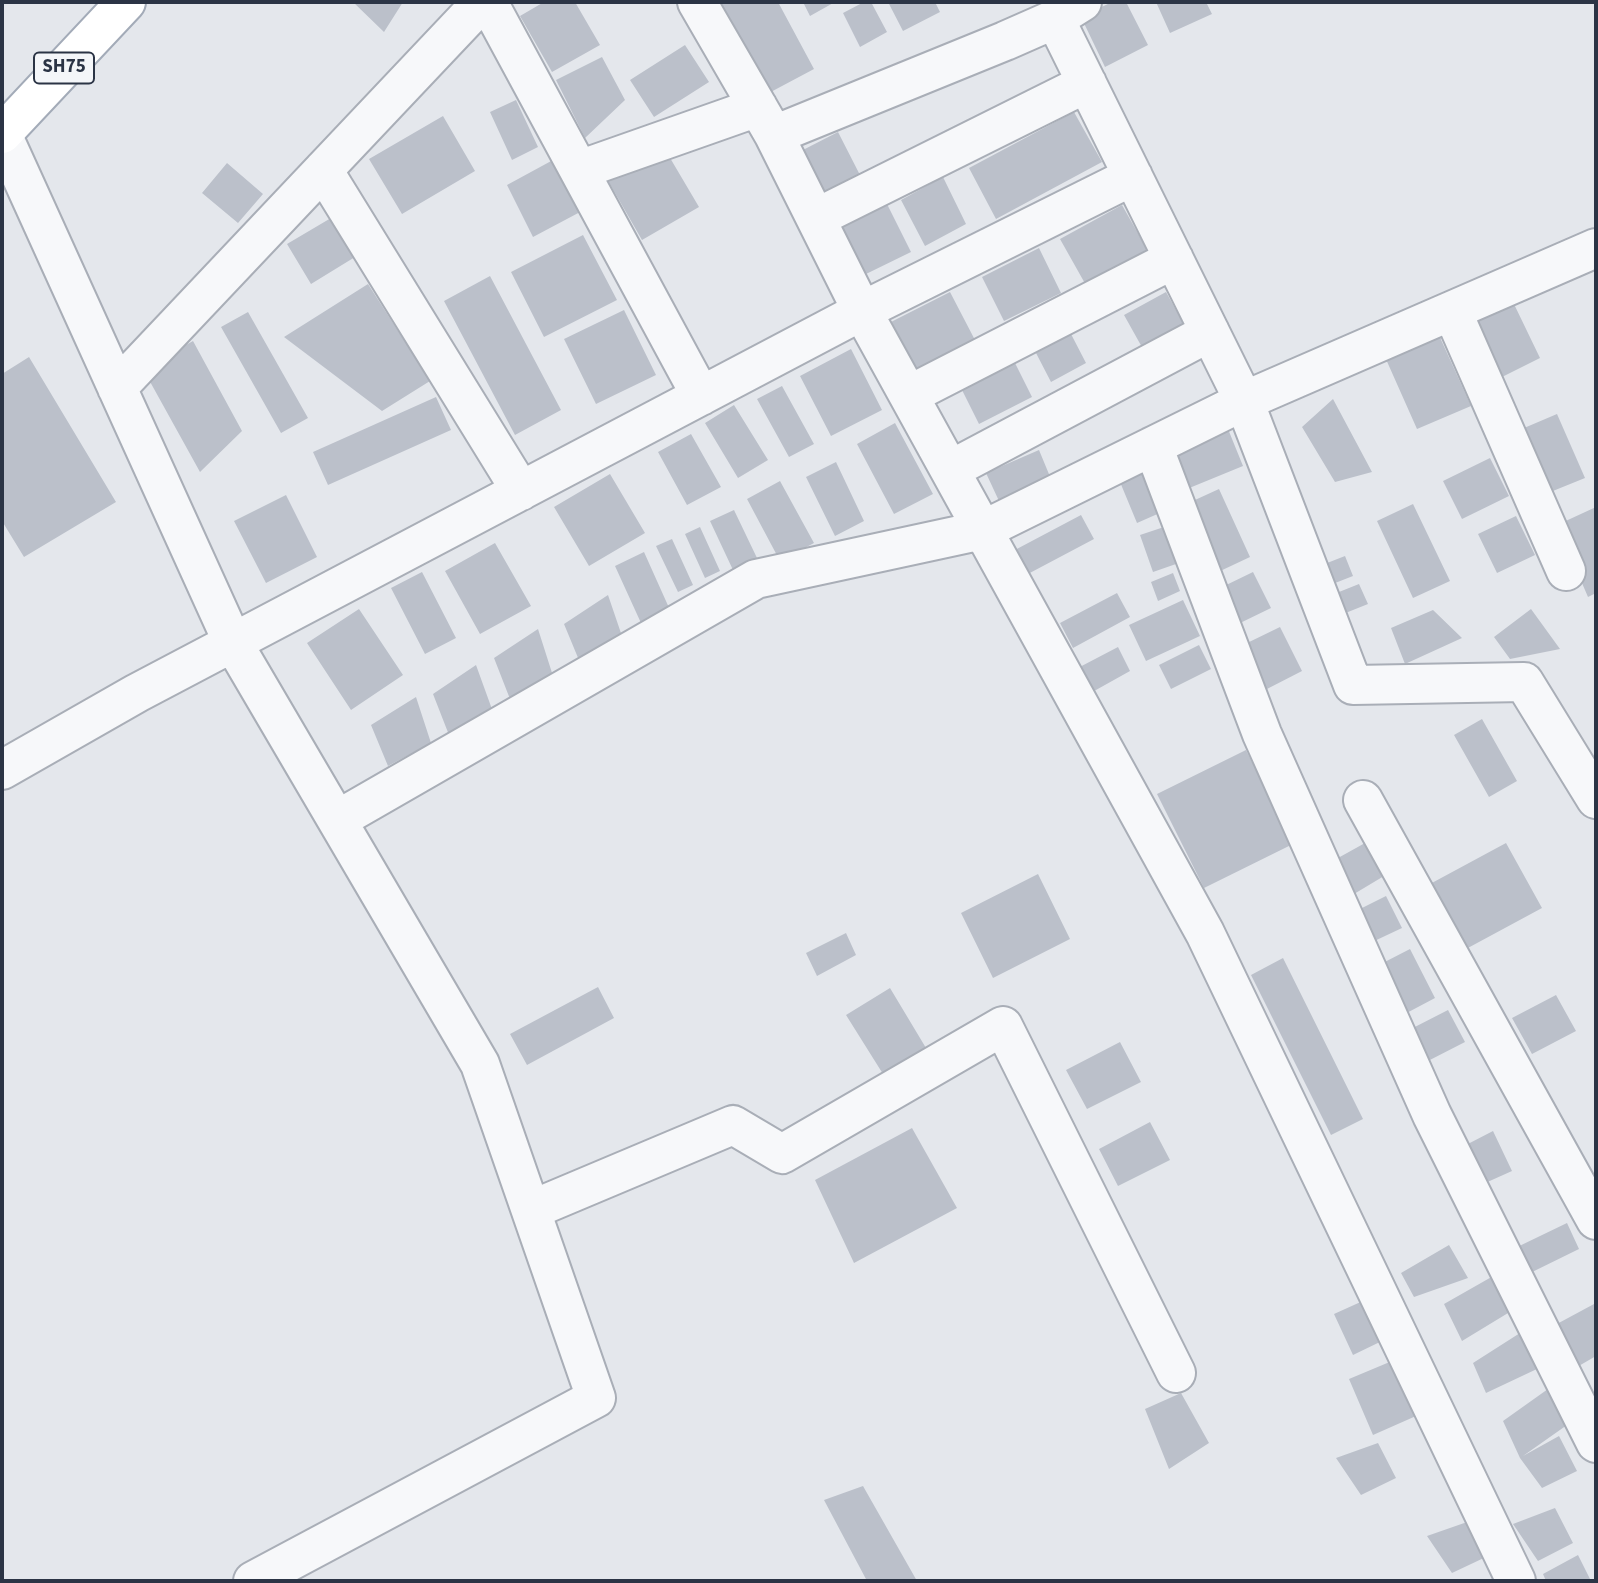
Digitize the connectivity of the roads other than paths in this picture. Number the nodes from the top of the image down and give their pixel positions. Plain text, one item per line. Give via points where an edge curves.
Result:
1 (126, 2) edge
2 (485, 2) edge
3 (697, 2) edge
4 (1069, 10) edge
5 (1087, 83) junction
6 (766, 121) junction
7 (2, 134) edge
8 (323, 170) junction
9 (579, 170) junction
10 (1133, 176) junction
11 (816, 218) junction
12 (1596, 248) edge
13 (1174, 259) junction
14 (862, 311) junction
15 (1451, 311) junction
16 (1210, 332) junction
17 (117, 388) junction
18 (701, 396) junction
19 (909, 396) junction
20 (1244, 401) junction
21 (1153, 446) junction
22 (950, 470) junction
23 (521, 491) junction
24 (983, 530) junction
25 (1566, 571) dead end
26 (233, 643) junction
27 (2, 770) edge
28 (1596, 799) edge
29 (1363, 800) dead end
30 (337, 820) junction
31 (531, 1210) junction
32 (1596, 1220) edge
33 (1176, 1373) dead end
34 (1596, 1443) edge
35 (253, 1581) edge
36 (1516, 1581) edge

1 - 7 main road, SH75
2 - 8 street
2 - 9 street
3 - 6 street
4 - 5 street
4 - 6 street
5 - 10 street
5 - 11 street
6 - 9 street
6 - 11 street
7 - 17 street
8 - 17 street
8 - 23 street
9 - 18 street
10 - 13 street
10 - 14 street
11 - 14 street
12 - 15 street
13 - 16 street
13 - 19 street
14 - 18 street
14 - 19 street
15 - 20 street
15 - 25 street
16 - 20 street
16 - 22 street
17 - 26 street
18 - 23 street
19 - 22 street
20 - 21 street
20 - 28 street via 1353,685 1524,682
21 - 24 street
21 - 34 street via 1262,734 1432,1115
22 - 24 street
23 - 26 street
24 - 30 street via 756,579
24 - 36 street via 1205,933
26 - 27 street
26 - 30 street
29 - 32 street
30 - 31 street via 480,1064
31 - 33 street via 733,1125 782,1154 1003,1026
31 - 35 street via 596,1398

